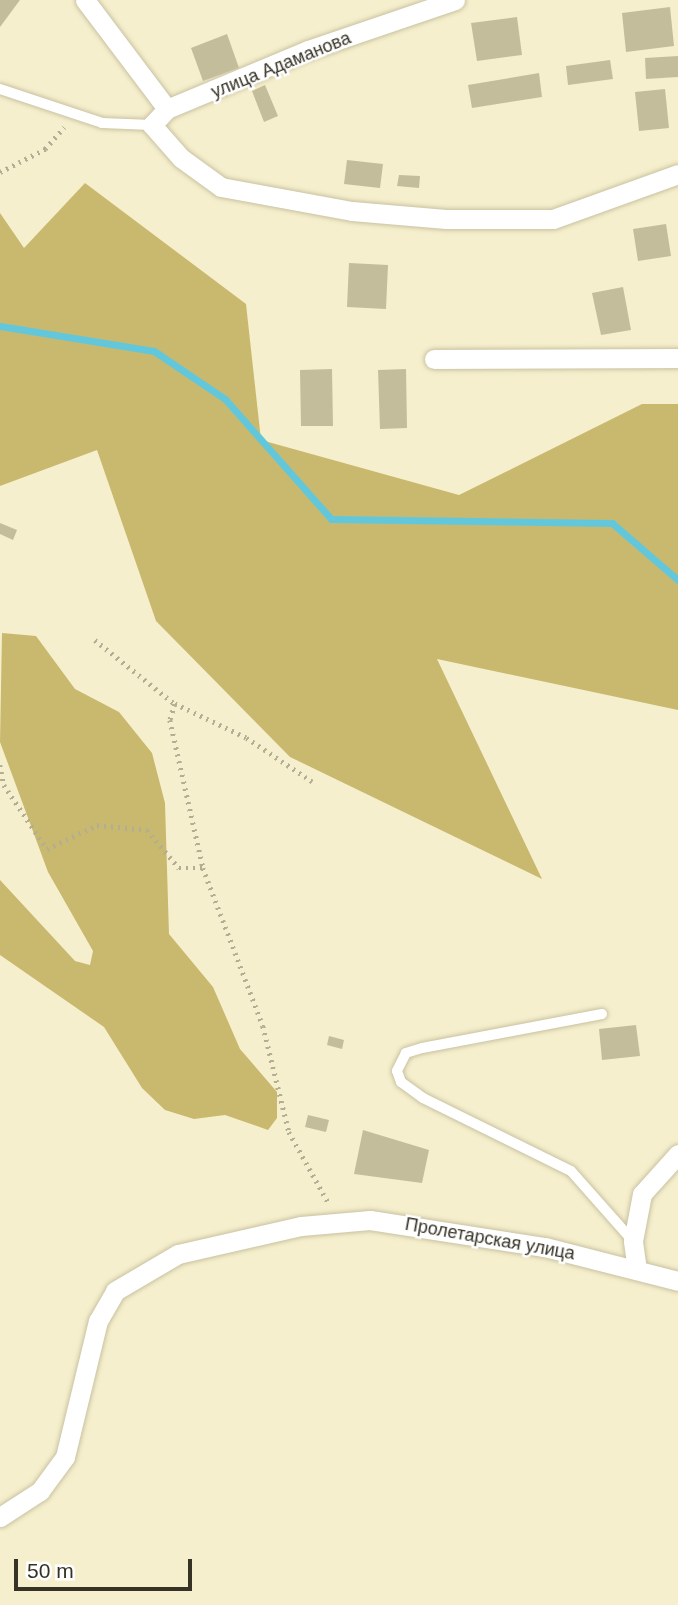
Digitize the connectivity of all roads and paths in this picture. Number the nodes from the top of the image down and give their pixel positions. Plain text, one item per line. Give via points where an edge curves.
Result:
1 (85, 0) edge
2 (455, 0) edge
3 (0, 89) edge
4 (167, 109) junction
5 (76, 114) junction
6 (152, 125) junction
7 (0, 172) edge
8 (678, 174) edge
9 (678, 358) edge
10 (434, 359) dead end
11 (95, 640) dead end
12 (175, 704) junction
13 (0, 765) edge
14 (312, 782) dead end
15 (203, 868) junction
16 (602, 1014) dead end
17 (678, 1154) edge
18 (340, 1223) junction
19 (633, 1241) junction
20 (638, 1270) junction
21 (678, 1281) edge
22 (0, 1517) edge

1 - 4 street
2 - 4 street, улица Адаманова via 308,50
3 - 5 lane
4 - 6 street, улица Адаманова
5 - 6 lane via 129,129
5 - 7 path via 46,149
6 - 8 street via 181,158 221,187 352,211 553,219
9 - 10 street
11 - 12 path
12 - 14 path via 246,738
12 - 15 path via 170,720
13 - 15 path via 4,785 47,849 97,825 147,830 179,868
15 - 18 path via 262,1026 289,1132
16 - 19 lane via 422,1048 406,1053 397,1071 401,1082 423,1098 571,1171
17 - 19 street via 642,1194
18 - 20 street, Пролетарская улица via 438,1226
18 - 22 street, Пролетарская улица via 178,1254 115,1291 98,1321 65,1457 40,1491
19 - 20 street
20 - 21 street, Пролетарская улица

